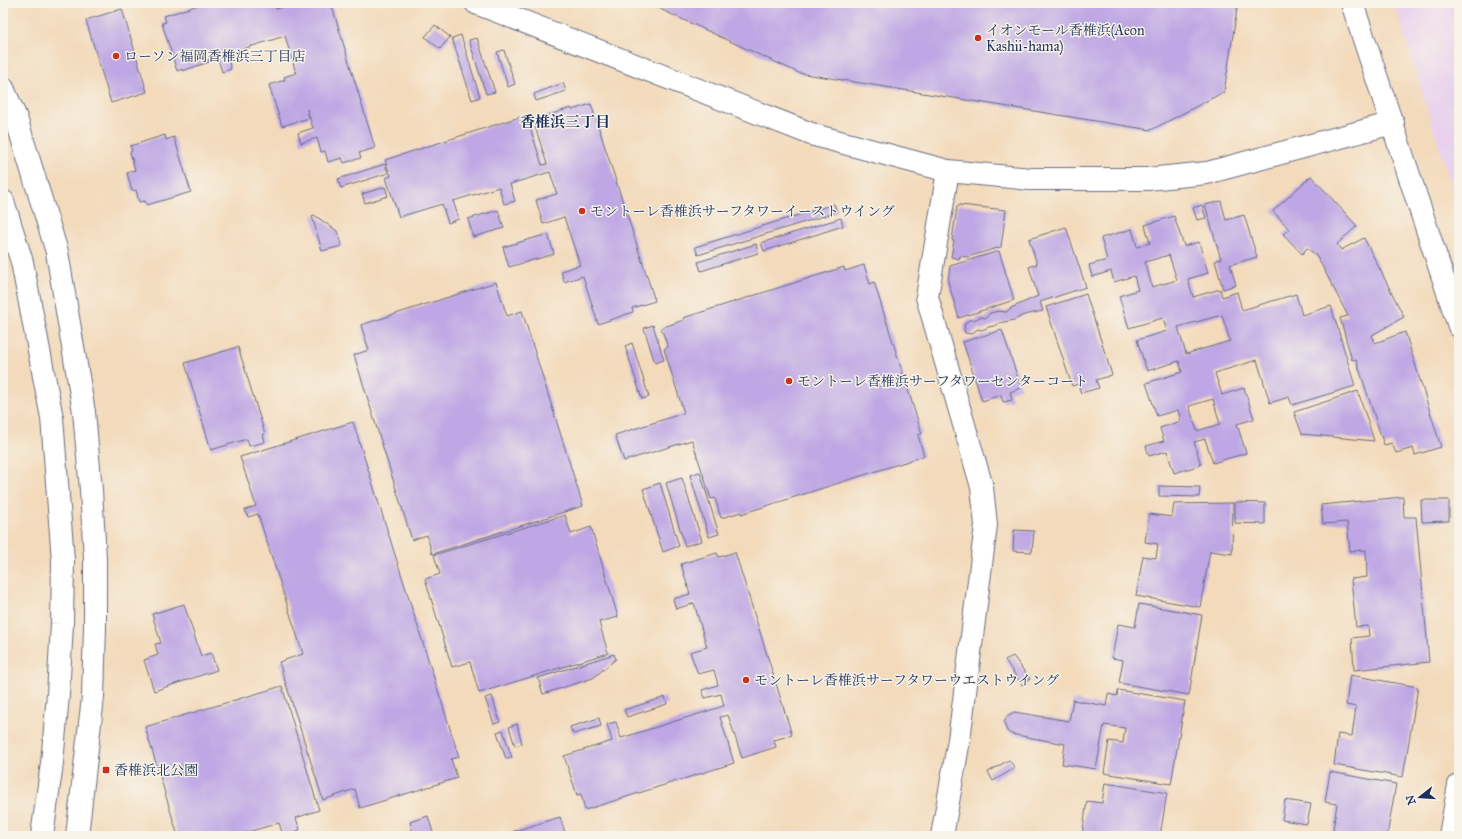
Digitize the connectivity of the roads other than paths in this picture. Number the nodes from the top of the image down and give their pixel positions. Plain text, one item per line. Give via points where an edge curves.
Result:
1 (476, 3) edge
2 (1352, 3) edge
3 (3, 88) edge
4 (1393, 123) junction
5 (948, 171) junction
6 (3, 201) edge
7 (1457, 314) edge
8 (1459, 785) edge
9 (42, 836) edge
10 (77, 836) edge
11 (942, 836) edge
12 (1450, 836) edge

1 - 5 street via 814,135
2 - 4 street
3 - 10 street via 16,118 58,252 84,412 92,490 95,559 93,697
4 - 5 street via 1207,173 1148,179 1030,179
4 - 7 street
5 - 11 street via 927,297 982,487 986,525 959,740
6 - 9 street via 22,262 52,418 62,560 58,695
8 - 12 street

